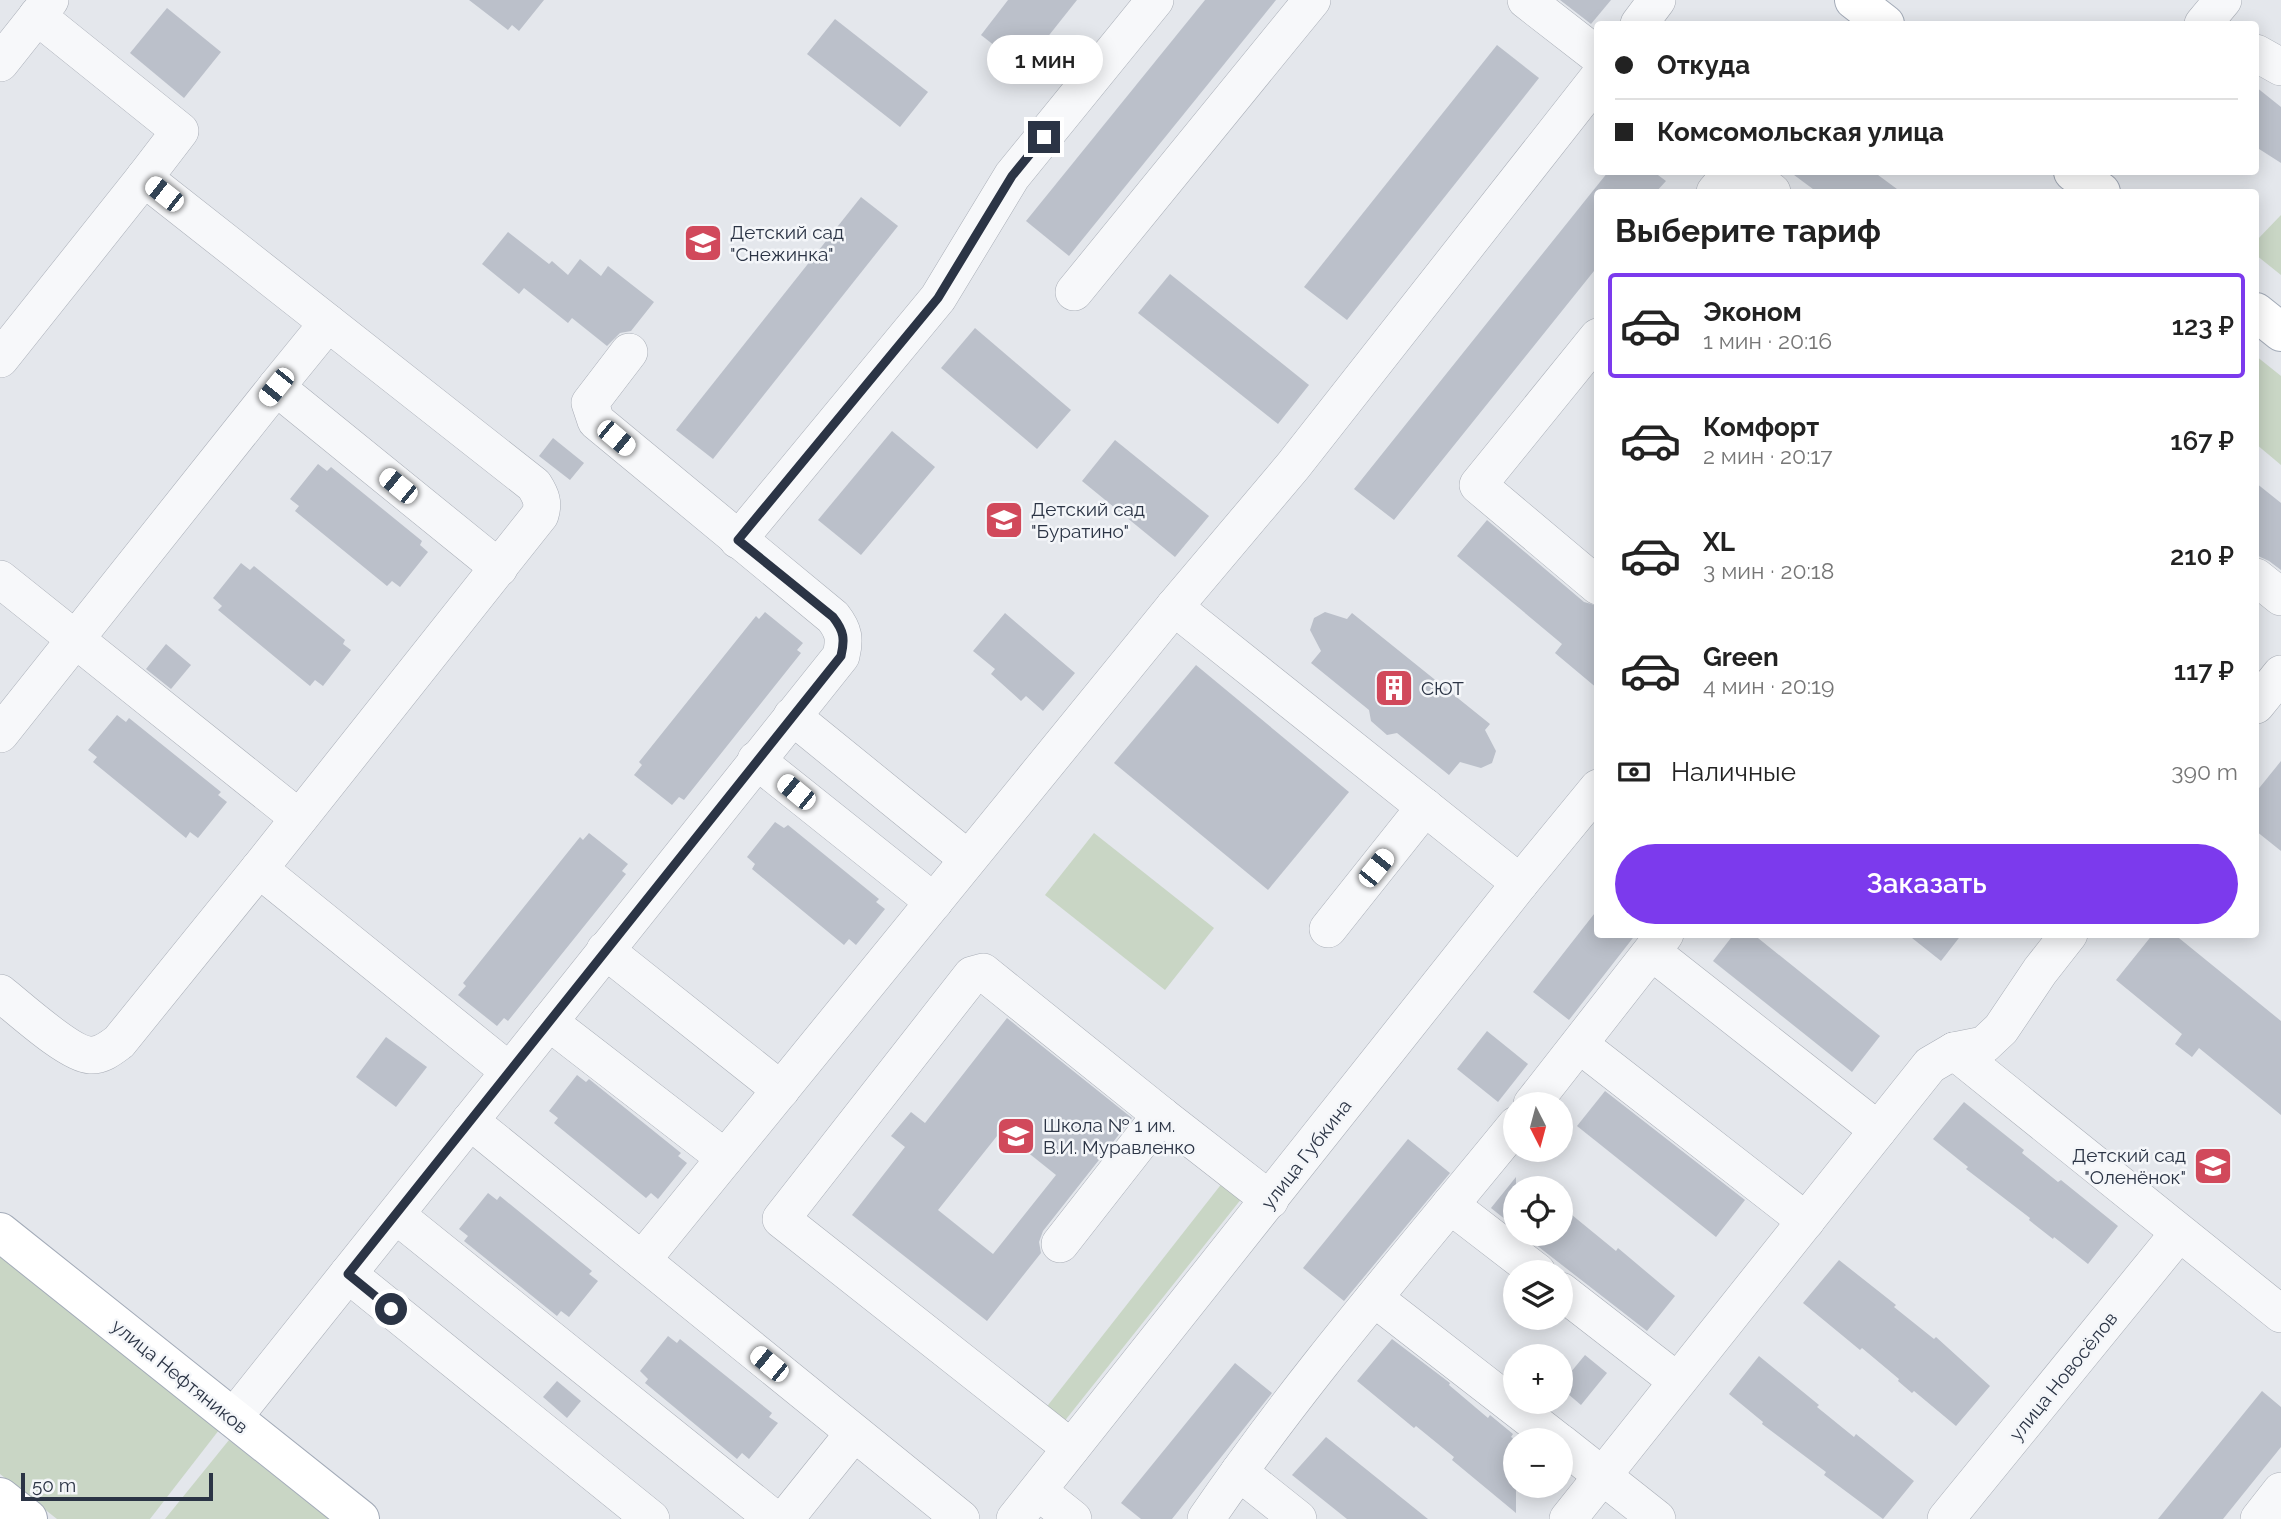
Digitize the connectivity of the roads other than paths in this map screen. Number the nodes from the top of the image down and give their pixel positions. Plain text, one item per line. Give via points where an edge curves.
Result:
1 (1155, 0) edge
2 (1312, 0) edge
3 (1526, 0) edge
4 (1657, 0) edge
5 (1854, 0) edge
6 (44, 8) edge
7 (1641, 21) edge
8 (1881, 21) edge
9 (1594, 53) edge
10 (2259, 55) edge
11 (0, 63) edge
12 (2281, 67) edge
13 (1594, 83) edge
14 (1729, 175) edge
15 (1750, 175) edge
16 (144, 178) junction
17 (1718, 189) edge
18 (1768, 189) edge
19 (1074, 292) dead end
20 (2259, 314) edge
21 (328, 323) junction
22 (2281, 332) edge
23 (1594, 343) edge
24 (629, 352) dead end
25 (0, 359) edge
26 (276, 387) junction
27 (738, 540) junction
28 (499, 568) junction
29 (0, 579) edge
30 (2259, 579) edge
31 (1594, 583) edge
32 (2281, 597) edge
33 (1174, 607) junction
34 (74, 639) junction
35 (2281, 674) edge
36 (2259, 701) edge
37 (792, 716) junction
38 (0, 734) edge
39 (756, 760) junction
40 (1594, 793) edge
41 (1425, 807) junction
42 (299, 818) junction
43 (968, 859) junction
44 (259, 869) junction
45 (1520, 883) junction
46 (934, 902) junction
47 (1328, 929) dead end
48 (2054, 940) edge
49 (1658, 943) edge
50 (605, 950) junction
51 (0, 993) edge
52 (549, 1022) junction
53 (1580, 1045) junction
54 (1954, 1051) junction
55 (509, 1071) junction
56 (781, 1090) junction
57 (1542, 1092) edge
58 (1161, 1115) junction
59 (470, 1121) junction
60 (1878, 1130) junction
61 (1503, 1141) edge
62 (725, 1158) junction
63 (1270, 1200) junction
64 (1450, 1205) junction
65 (396, 1215) junction
66 (1806, 1221) junction
67 (0, 1232) edge
68 (2179, 1233) junction
69 (1060, 1244) dead end
70 (642, 1260) junction
71 (1521, 1260) edge
72 (348, 1274) junction
73 (1374, 1298) junction
74 (1573, 1300) edge
75 (2281, 1314) edge
76 (1677, 1381) junction
77 (233, 1418) junction
78 (1541, 1428) edge
79 (854, 1433) junction
80 (1072, 1448) junction
81 (1573, 1453) edge
82 (1238, 1472) junction
83 (1602, 1475) junction
84 (2281, 1490) edge
85 (1038, 1491) junction
86 (0, 1497) edge
87 (28, 1519) edge
88 (360, 1519) edge
89 (651, 1519) edge
90 (774, 1519) edge
91 (785, 1519) edge
92 (961, 1519) edge
93 (1015, 1519) edge
94 (1073, 1519) edge
95 (1206, 1519) edge
96 (1298, 1519) edge
97 (1568, 1519) edge
98 (1657, 1519) edge
99 (1946, 1519) edge
100 (2259, 1519) edge

1 - 27 street via 1012,176 938,298
2 - 19 street
3 - 9 street
4 - 7 street
5 - 8 main road
6 - 11 street
6 - 16 street via 180,131
10 - 12 street
13 - 33 street via 1293,466
14 - 17 street
15 - 18 street
16 - 21 street
16 - 25 street
20 - 22 main road
21 - 26 street
21 - 28 street via 541,495 540,515
23 - 31 street via 1478,485
24 - 27 street via 590,402 596,421
26 - 28 street
26 - 34 street
27 - 37 street via 842,628 841,656
28 - 42 street
29 - 34 street
30 - 32 street
33 - 41 street
33 - 43 street
34 - 38 street
34 - 42 street
35 - 36 street
37 - 39 street
37 - 43 street
39 - 46 street
39 - 50 street
40 - 45 street, улица Губкина
41 - 45 street
41 - 47 street
42 - 44 street
43 - 46 street
44 - 51 street via 119,1042 106,1052 91,1056 74,1051
44 - 55 street
45 - 63 street, улица Губкина
46 - 56 street
48 - 54 street via 2001,1029 1984,1045
49 - 53 street
49 - 60 street
50 - 52 street
50 - 56 street
52 - 55 street
52 - 62 street
53 - 57 street
53 - 66 street
54 - 60 street via 1930,1065
54 - 68 street
55 - 59 street
56 - 62 street
58 - 63 street
58 - 69 street
58 - 80 street via 983,972 972,975 781,1219
59 - 65 street
59 - 70 street
60 - 66 street
61 - 64 street
62 - 70 street
63 - 80 street, улица Губкина
64 - 71 street
64 - 73 street
65 - 72 street
65 - 90 street
66 - 76 street
67 - 77 main road, улица Нефтяников
68 - 75 street
68 - 99 street, улица Новосёлов
70 - 79 street
72 - 77 street
72 - 89 street
73 - 78 street
73 - 82 street
74 - 76 street
76 - 83 street
77 - 88 main road, улица Нефтяников
79 - 91 street
79 - 92 street
80 - 85 street, улица Губкина
81 - 83 street
82 - 95 street
82 - 96 street
83 - 97 street
83 - 98 street
84 - 100 street
85 - 93 street, улица Губкина
85 - 94 street
86 - 87 main road

